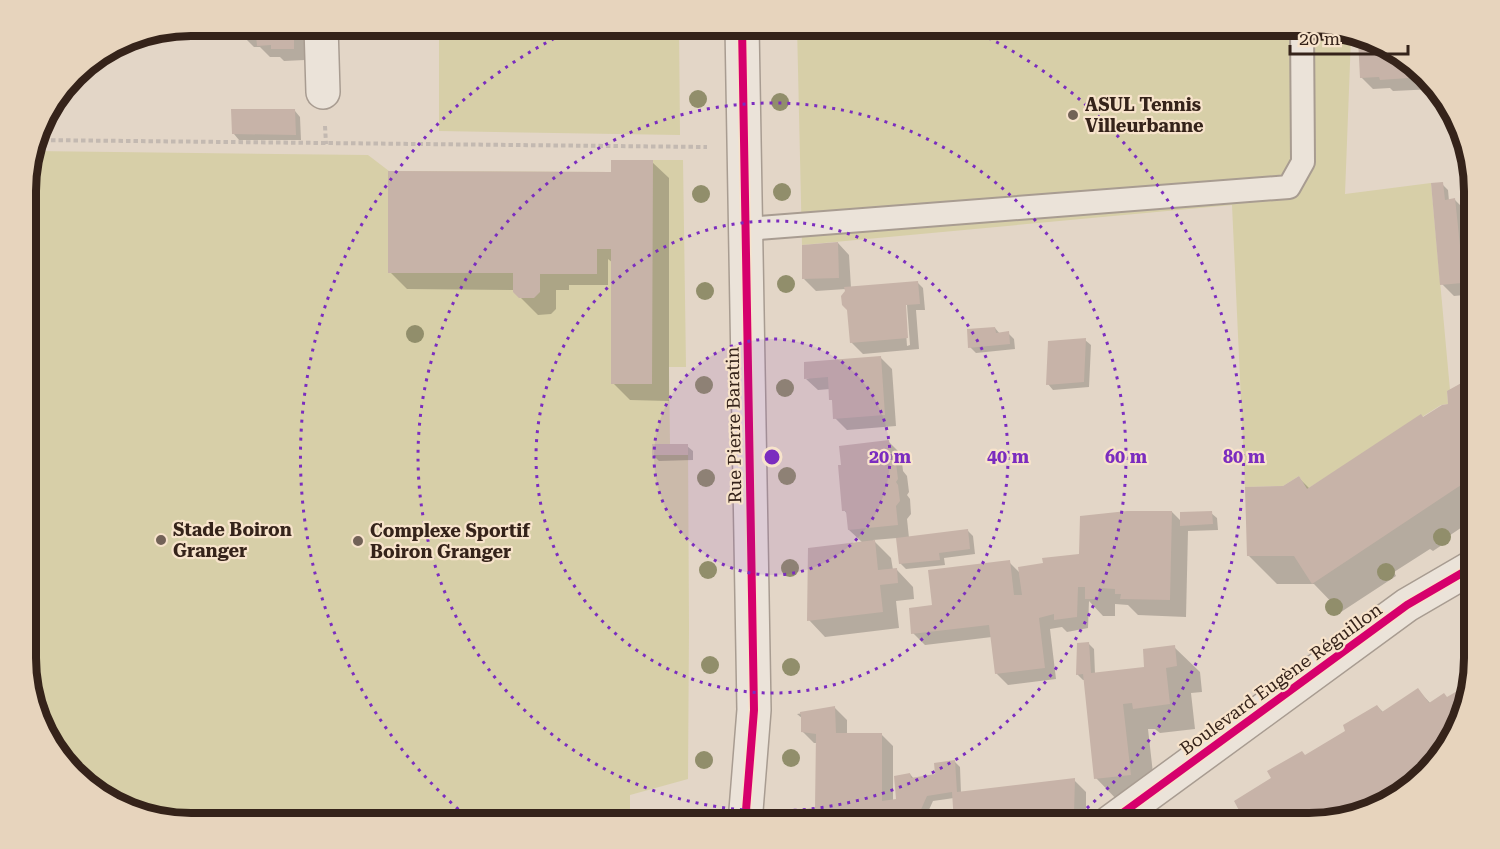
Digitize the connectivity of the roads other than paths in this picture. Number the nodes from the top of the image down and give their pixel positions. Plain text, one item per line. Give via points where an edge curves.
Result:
1 (321, 36) edge
2 (742, 36) edge
3 (1302, 36) edge
4 (323, 92) dead end
5 (746, 229) junction
6 (1464, 572) edge
7 (746, 813) edge
8 (1123, 813) edge

1 - 4 street
2 - 5 street, Rue Pierre Baratin
3 - 5 lane via 1303,162 1289,187
5 - 7 street, Rue Pierre Baratin via 754,710
6 - 8 street, Boulevard Eugène Réguillon via 1407,606

